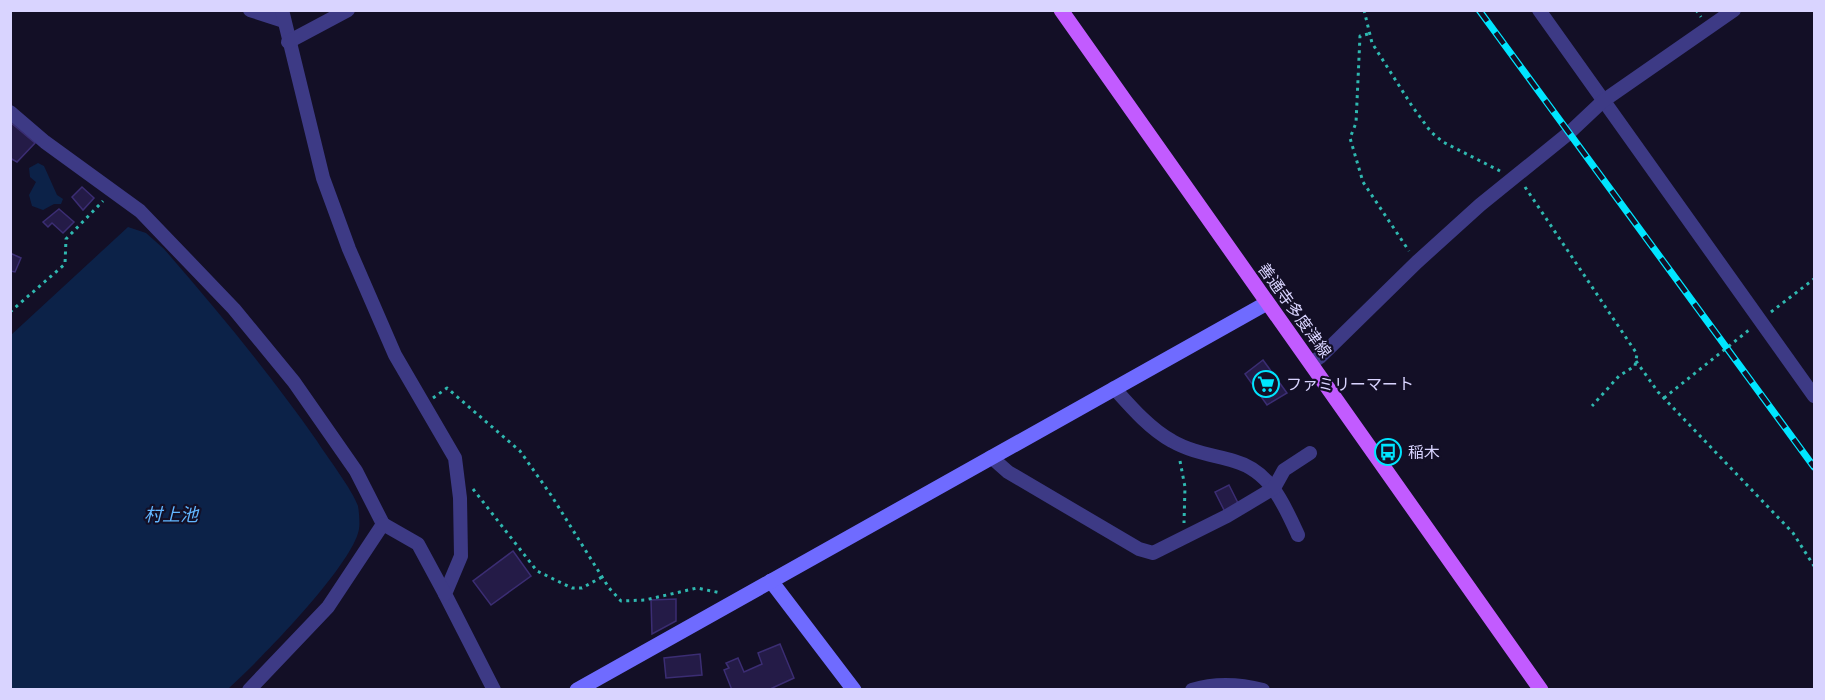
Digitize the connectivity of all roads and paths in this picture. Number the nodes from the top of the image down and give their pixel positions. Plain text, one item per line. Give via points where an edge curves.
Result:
1 (250, 10) edge
2 (348, 10) edge
3 (1061, 10) edge
4 (1364, 10) edge
5 (1539, 10) edge
6 (1734, 10) edge
7 (283, 16) edge
8 (1368, 34) junction
9 (288, 42) junction
10 (1603, 101) junction
11 (10, 112) edge
12 (1514, 178) junction
13 (113, 192) junction
14 (1417, 262) junction
15 (1815, 279) edge
16 (1267, 303) junction
17 (10, 312) edge
18 (1760, 321) junction
19 (1636, 360) junction
20 (1311, 363) junction
21 (1114, 388) junction
22 (1815, 396) edge
23 (1664, 398) junction
24 (425, 404) junction
25 (1592, 406) dead end
26 (1174, 442) junction
27 (1310, 453) dead end
28 (991, 458) junction
29 (456, 466) junction
30 (1274, 488) junction
31 (383, 524) junction
32 (1298, 535) dead end
33 (1184, 537) junction
34 (1815, 566) edge
35 (602, 576) junction
36 (771, 581) junction
37 (445, 594) junction
38 (735, 602) junction
39 (249, 690) edge
40 (494, 690) edge
41 (578, 690) edge
42 (854, 690) edge
43 (1192, 690) edge
44 (1263, 690) edge
45 (1541, 690) edge

1 - 7 street
2 - 9 street
3 - 16 main road, 善通寺多度津線
4 - 8 path
5 - 10 street
6 - 10 street
7 - 9 street
8 - 12 path via 1431,132
8 - 14 path via 1360,36 1356,123 1350,138 1363,182
9 - 24 street via 323,177 349,249 395,355
10 - 12 street
10 - 18 street
11 - 13 street
12 - 14 street
12 - 19 path via 1637,354
13 - 17 path via 66,239 64,264
13 - 31 street via 140,212 242,318 294,382 356,471
14 - 20 street
15 - 18 path
16 - 20 main road, 善通寺多度津線
16 - 21 street
18 - 22 street
18 - 23 path
19 - 23 path
19 - 25 path via 1635,366 1619,376
20 - 45 main road, 善通寺多度津線
21 - 26 street via 1136,412
21 - 28 street
23 - 34 path via 1793,534
24 - 29 street
24 - 35 path via 447,388 519,451
26 - 30 street via 1247,466
26 - 33 path via 1185,487
27 - 30 street via 1284,470
28 - 33 street via 1008,472 1139,549 1153,553
28 - 36 street
29 - 35 path via 537,571 572,588 582,588
29 - 37 street via 461,556
30 - 32 street
30 - 33 street
31 - 37 street via 418,544
31 - 39 street via 328,607
35 - 38 path via 621,601 645,600 697,588 723,593
36 - 38 street
36 - 42 street
37 - 40 street
38 - 41 street
43 - 44 street via 1248,686

